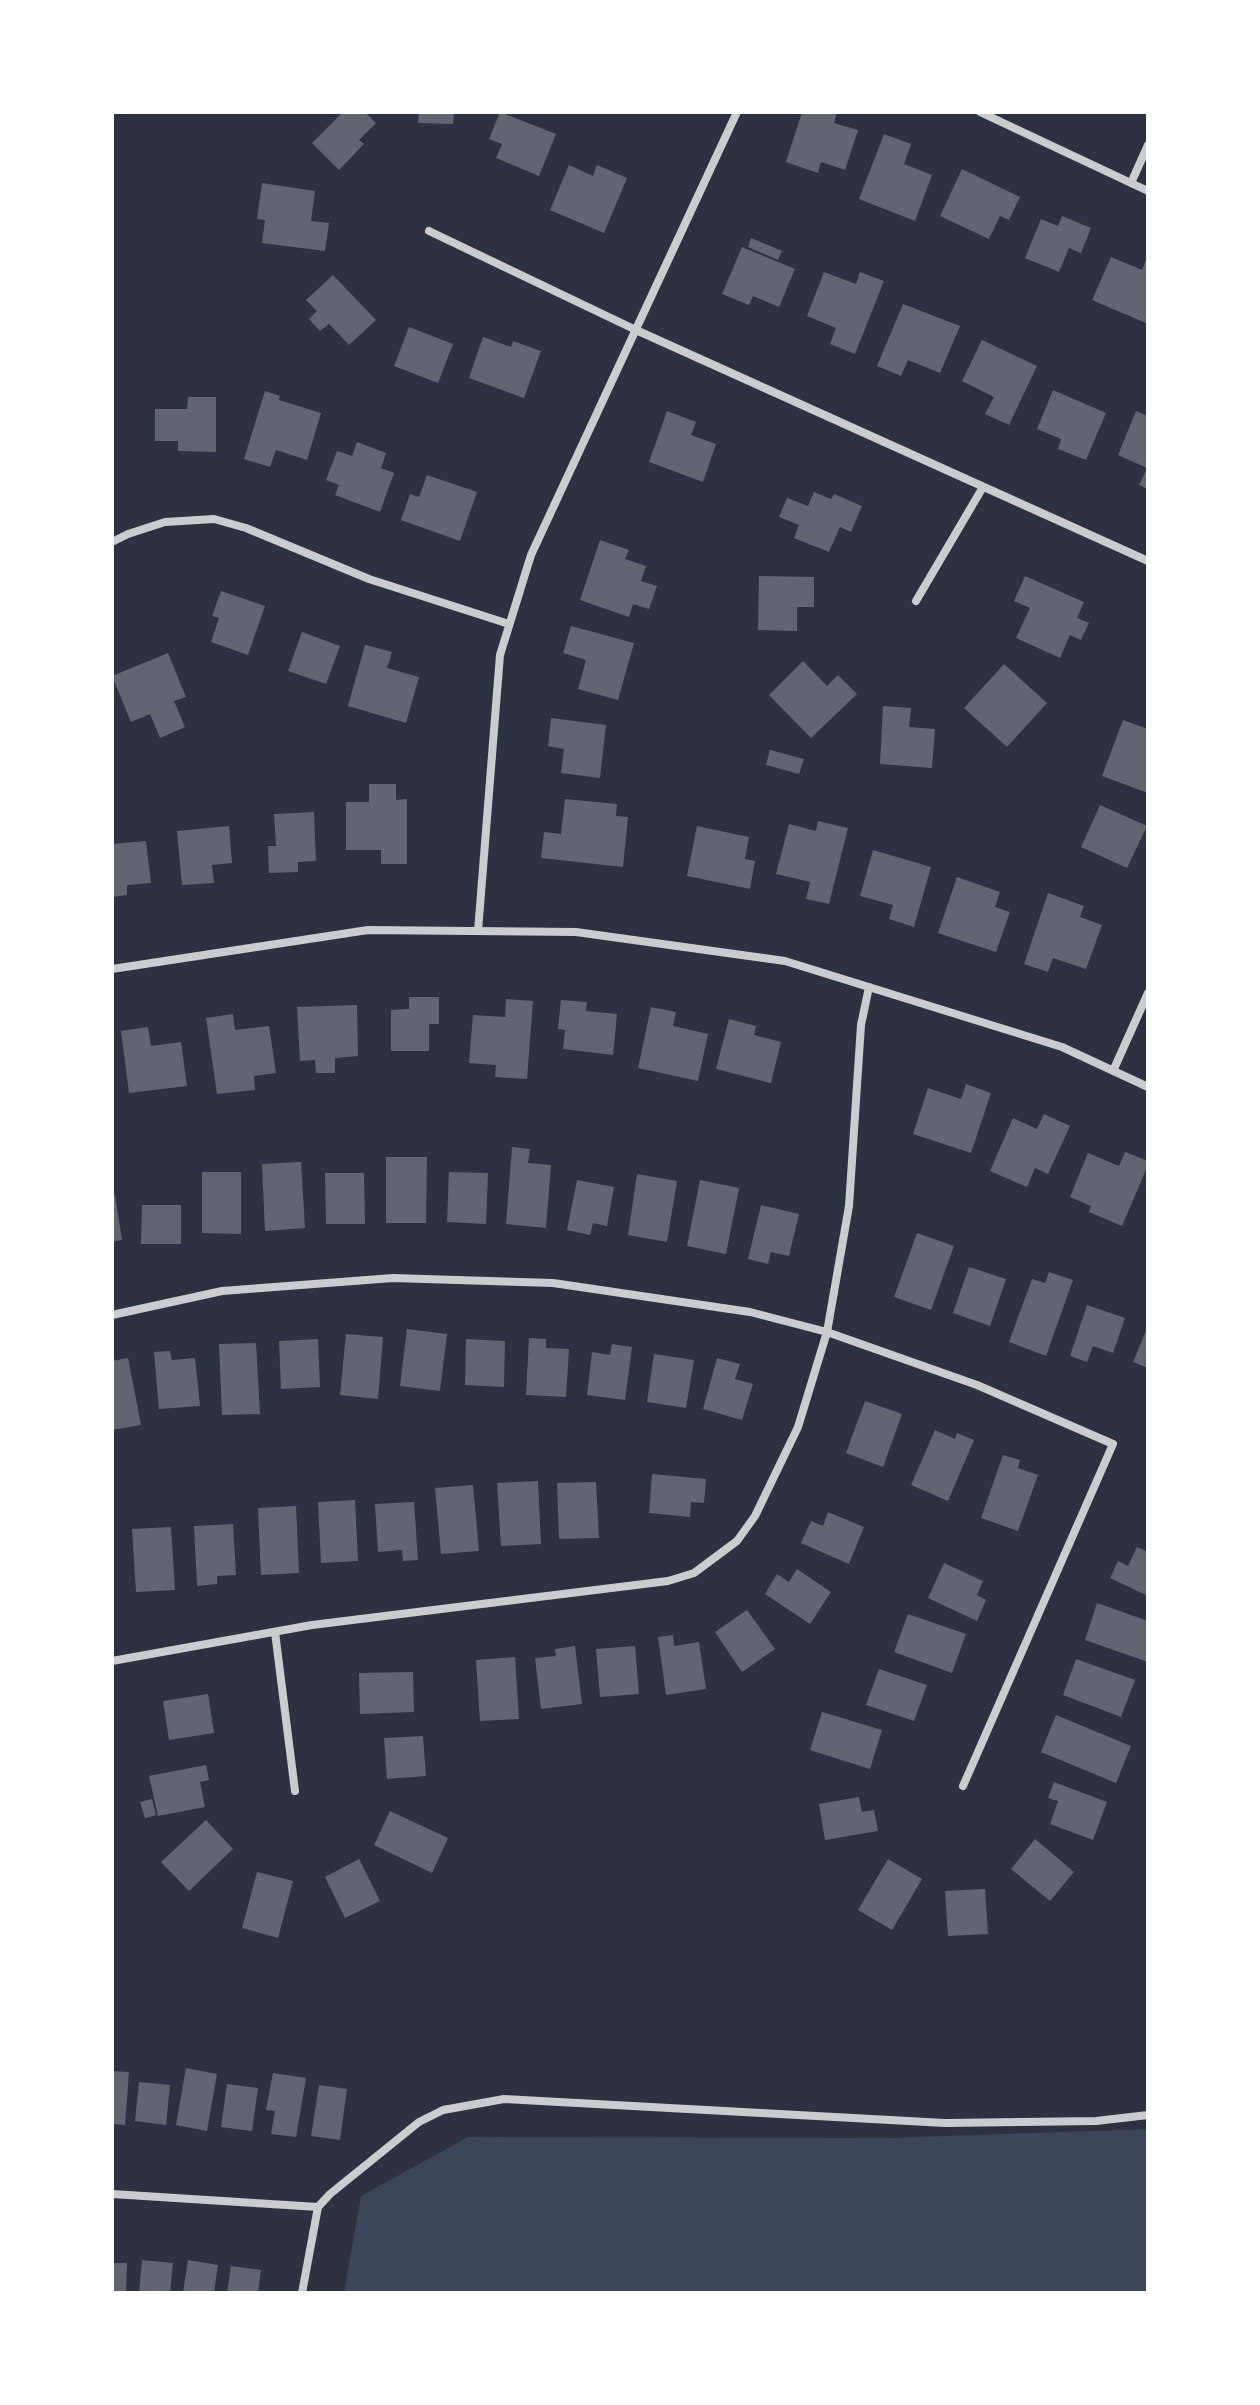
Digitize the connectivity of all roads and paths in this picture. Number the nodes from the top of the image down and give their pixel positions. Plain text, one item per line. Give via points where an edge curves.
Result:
1 (737, 112) edge
2 (980, 112) edge
3 (1148, 145) edge
4 (1131, 183) junction
5 (1148, 191) edge
6 (429, 231) dead end
7 (636, 330) junction
8 (983, 487) junction
9 (112, 542) edge
10 (1148, 561) edge
11 (916, 601) dead end
12 (509, 624) junction
13 (478, 931) junction
14 (112, 969) edge
15 (869, 987) junction
16 (1148, 993) edge
17 (1113, 1071) junction
18 (1148, 1087) edge
19 (112, 1315) edge
20 (827, 1332) junction
21 (275, 1632) junction
22 (112, 1661) edge
23 (963, 1786) dead end
24 (295, 1791) dead end
25 (1148, 2115) edge
26 (112, 2194) edge
27 (318, 2207) junction
28 (302, 2293) edge

1 - 7 street
2 - 4 street
3 - 4 street
4 - 5 street
6 - 7 street
7 - 8 street
7 - 12 street via 531,555
8 - 10 street
8 - 11 street
9 - 12 street via 165,522 214,519 369,579
12 - 13 street via 494,698
13 - 14 street via 368,930
13 - 15 street via 576,932 785,961
15 - 17 street via 1062,1047
15 - 20 street via 861,1025 849,1206
16 - 17 street
17 - 18 street
19 - 20 street via 222,1291 393,1278 553,1283 750,1312
20 - 21 street via 798,1427 755,1516 737,1541 694,1573 668,1581
20 - 23 street via 977,1385 1113,1444
21 - 22 street
21 - 24 street
25 - 27 street via 945,2123 504,2099 443,2110 419,2122
26 - 27 street
27 - 28 street

